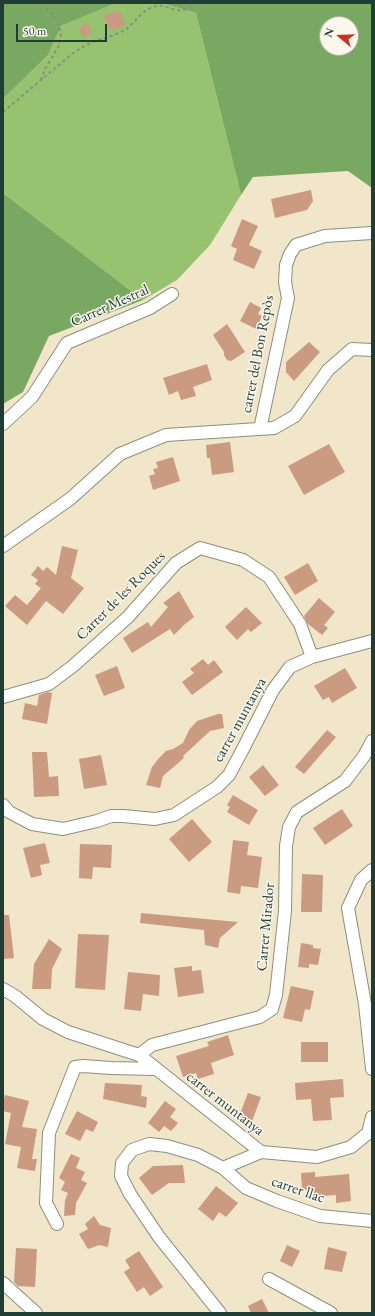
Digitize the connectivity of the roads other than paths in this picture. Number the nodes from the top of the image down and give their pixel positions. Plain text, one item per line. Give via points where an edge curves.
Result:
1 (372, 233) edge
2 (172, 294) dead end
3 (372, 350) edge
4 (3, 424) edge
5 (260, 429) junction
6 (3, 546) edge
7 (372, 641) edge
8 (312, 657) junction
9 (3, 697) edge
10 (372, 740) edge
11 (3, 805) edge
12 (372, 870) edge
13 (3, 989) edge
14 (139, 1055) junction
15 (372, 1068) edge
16 (155, 1069) junction
17 (372, 1117) edge
18 (261, 1152) junction
19 (223, 1168) junction
20 (372, 1221) edge
21 (57, 1224) dead end
22 (269, 1279) dead end
23 (3, 1283) edge
24 (36, 1313) edge
25 (220, 1313) edge
26 (331, 1313) edge

1 - 5 street, carrer del Bon Repòs via 325,236 296,246 290,254 286,265 285,282 288,298
2 - 4 street, Carrer Mestral via 150,308 67,343 32,397
3 - 5 street via 352,349 328,370 295,416 274,428
5 - 6 street via 166,435 120,454 70,499
7 - 8 street, carrer muntanya
8 - 9 street, Carrer de les Roques via 300,624 269,577 243,560 200,548 176,563 128,617 73,666 49,684
8 - 11 street, carrer muntanya via 290,667 273,690 229,775 217,787 174,815 155,819 111,816 63,829 32,824 9,812
10 - 14 street, Carrer Mirador via 345,782 297,812 289,827 286,846 285,911 276,995 272,1009 260,1017 152,1045
12 - 15 street via 361,880 348,908
13 - 14 street, carrer muntanya via 16,996 43,1019 68,1032
14 - 16 street, carrer muntanya
16 - 18 street, carrer muntanya
16 - 21 street via 75,1067 49,1133 46,1203
17 - 18 street via 368,1133 351,1147 317,1157
18 - 19 street, carrer muntanya
19 - 20 street, carrer llac via 246,1188 277,1201 320,1216
19 - 25 street via 198,1155 149,1144 132,1150 122,1163 121,1176 159,1237
22 - 26 street
23 - 24 street

